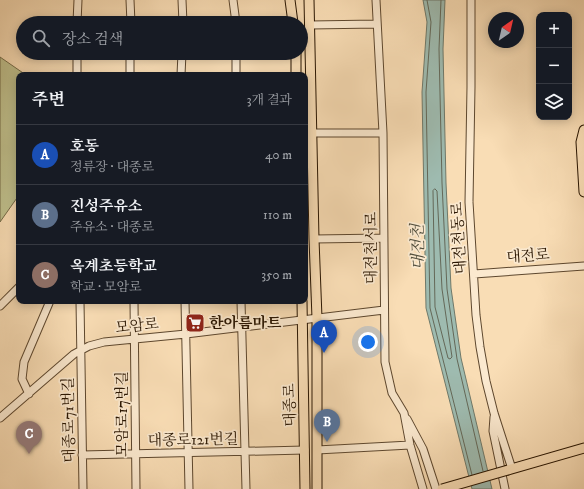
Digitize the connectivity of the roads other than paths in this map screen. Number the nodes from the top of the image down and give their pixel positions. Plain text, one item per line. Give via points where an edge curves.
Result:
1 (78, 0) edge
2 (130, 0) edge
3 (182, 0) edge
4 (233, 0) edge
5 (290, 0) edge
6 (308, 0) edge
7 (376, 0) edge
8 (471, 0) edge
9 (77, 16) edge
10 (131, 16) edge
11 (183, 16) edge
12 (235, 16) edge
13 (292, 16) edge
14 (377, 24) junction
15 (310, 25) junction
16 (77, 60) edge
17 (130, 60) edge
18 (182, 60) edge
19 (236, 60) edge
20 (296, 60) edge
21 (77, 72) edge
22 (130, 72) edge
23 (181, 72) edge
24 (236, 72) edge
25 (296, 72) edge
26 (584, 130) edge
27 (312, 133) junction
28 (383, 133) junction
29 (584, 192) edge
30 (384, 238) junction
31 (314, 239) junction
32 (584, 266) edge
33 (474, 274) junction
34 (16, 289) edge
35 (49, 304) edge
36 (80, 304) edge
37 (134, 304) edge
38 (185, 304) edge
39 (241, 304) edge
40 (302, 304) edge
41 (0, 306) edge
42 (384, 310) junction
43 (318, 318) junction
44 (302, 320) junction
45 (242, 327) junction
46 (186, 334) junction
47 (135, 340) junction
48 (81, 351) junction
49 (29, 394) junction
50 (494, 412) junction
51 (404, 413) junction
52 (0, 418) edge
53 (410, 445) junction
54 (584, 448) edge
55 (305, 450) junction
56 (317, 450) junction
57 (245, 452) junction
58 (189, 453) junction
59 (136, 454) junction
60 (82, 455) junction
61 (510, 470) junction
62 (83, 489) edge
63 (136, 489) edge
64 (189, 489) edge
65 (246, 489) edge
66 (305, 489) edge
67 (317, 489) edge
68 (423, 489) edge
69 (436, 489) edge
70 (442, 489) edge
71 (505, 489) edge

1 - 9 street
2 - 10 street
3 - 11 street
4 - 12 street
5 - 13 main road
6 - 15 main road, 대종로
7 - 14 street, 대전천서로
8 - 33 street, 대전천동로 via 469,202
14 - 15 street
14 - 28 street, 대전천서로
15 - 27 main road, 대종로
16 - 21 street
17 - 22 street
18 - 23 street
19 - 24 street
20 - 25 main road
26 - 29 main road via 581,142
27 - 28 street
27 - 31 main road, 대종로
28 - 30 street, 대전천서로
30 - 31 street
30 - 42 street, 대전천서로
31 - 43 main road, 대종로
32 - 33 street, 대전로
33 - 50 street, 대전천동로 via 480,346
34 - 41 street
35 - 49 street via 22,370 22,379
36 - 48 street, 대종로71번길
37 - 47 street, 모암로17번길
38 - 46 street
39 - 45 street
40 - 44 main road, 대종로
42 - 43 street
42 - 51 street, 대전천서로 via 385,362 392,393
43 - 44 street
43 - 56 main road, 대종로
44 - 45 street, 모암로
44 - 55 main road, 대종로
45 - 46 street, 모암로
45 - 57 street
46 - 47 street, 모암로
46 - 58 street
47 - 48 street, 모암로 via 104,342
47 - 59 street, 모암로17번길
48 - 49 street, 모암로 via 74,354
48 - 60 street, 대종로71번길
49 - 52 street, 모암로
50 - 61 street, 대전천동로
50 - 71 street via 493,431
51 - 53 street, 대전천서로
51 - 69 street via 424,449
53 - 56 street
53 - 68 street, 대전천서로
54 - 61 main road
55 - 57 street, 대종로121번길
55 - 66 main road, 대종로
56 - 67 main road, 대종로
57 - 58 street, 대종로121번길
57 - 65 street
58 - 59 street, 대종로121번길
58 - 64 street
59 - 60 street, 대종로121번길
59 - 63 street, 모암로17번길
60 - 62 street, 대종로71번길
61 - 70 main road, bridge

